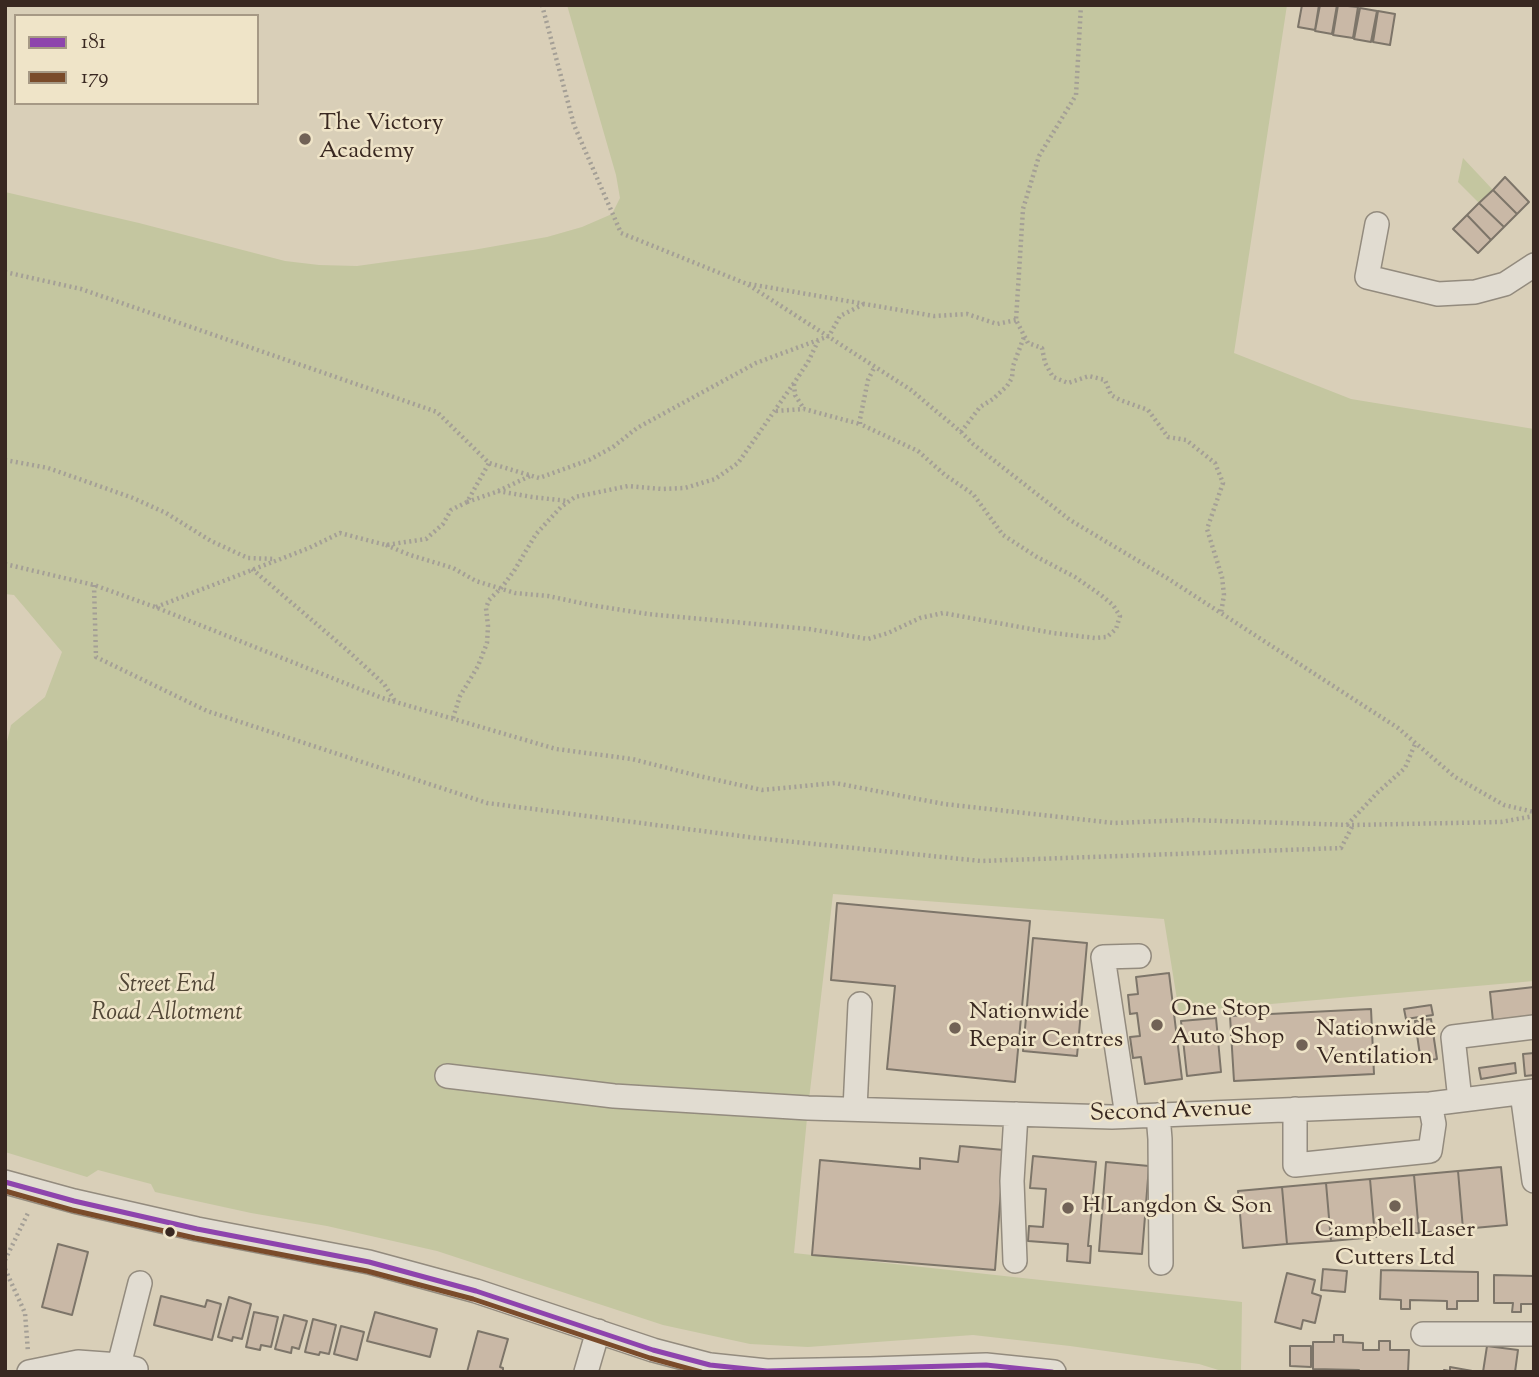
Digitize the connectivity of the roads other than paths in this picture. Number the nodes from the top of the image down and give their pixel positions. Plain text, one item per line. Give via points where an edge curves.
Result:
1 (1377, 224) dead end
2 (1534, 265) edge
3 (1139, 956) dead end
4 (860, 1004) dead end
5 (1534, 1027) edge
6 (447, 1076) dead end
7 (1528, 1092) edge
8 (1460, 1100) junction
9 (1430, 1104) junction
10 (1295, 1109) junction
11 (855, 1110) junction
12 (1016, 1114) junction
13 (1157, 1115) junction
14 (1127, 1116) junction
15 (1534, 1181) edge
16 (5, 1182) edge
17 (1015, 1261) dead end
18 (1161, 1264) dead end
19 (140, 1283) dead end
20 (598, 1331) junction
21 (1423, 1334) dead end
22 (1534, 1334) edge
23 (134, 1369) edge
24 (29, 1372) edge
25 (586, 1372) edge
26 (1054, 1372) edge

1 - 2 street via 1367,277 1438,294 1475,292 1505,284
3 - 14 street via 1103,957
4 - 11 street
5 - 8 street via 1452,1037
6 - 11 street, Second Avenue via 614,1096
7 - 8 street, Second Avenue
7 - 15 street
8 - 9 street, Second Avenue
9 - 10 street, Second Avenue
9 - 10 street via 1434,1124 1430,1151 1295,1164
10 - 13 street, Second Avenue
11 - 12 street, Second Avenue
12 - 14 street, Second Avenue
12 - 17 street via 1012,1181
13 - 14 street, Second Avenue
13 - 18 street
16 - 20 street via 197,1229 369,1262
19 - 23 street
20 - 25 street
20 - 26 street via 710,1365 755,1370 986,1365
21 - 22 street
23 - 24 street via 78,1362

